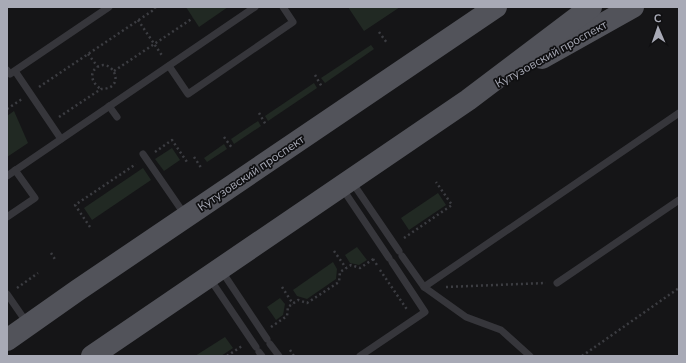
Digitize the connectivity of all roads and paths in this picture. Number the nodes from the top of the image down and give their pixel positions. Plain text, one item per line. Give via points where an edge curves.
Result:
1 (109, 7) edge
2 (155, 7) edge
3 (255, 7) edge
4 (283, 7) edge
5 (496, 7) edge
6 (591, 7) edge
7 (633, 7) edge
8 (193, 18) dead end
9 (138, 20) junction
10 (379, 32) dead end
11 (387, 43) dead end
12 (154, 44) junction
13 (88, 54) junction
14 (169, 66) junction
15 (98, 67) junction
16 (11, 70) edge
17 (114, 71) junction
18 (314, 76) dead end
19 (322, 87) dead end
20 (101, 88) junction
21 (30, 93) junction
22 (468, 100) junction
23 (109, 106) junction
24 (7, 108) edge
25 (259, 113) dead end
26 (679, 113) edge
27 (117, 117) dead end
28 (50, 123) junction
29 (266, 125) dead end
30 (224, 137) dead end
31 (61, 139) junction
32 (232, 148) dead end
33 (146, 155) joint
34 (194, 157) dead end
35 (187, 162) dead end
36 (138, 164) dead end
37 (202, 169) dead end
38 (15, 170) junction
39 (7, 176) edge
40 (436, 182) dead end
41 (346, 183) junction
42 (679, 200) edge
43 (7, 217) edge
44 (186, 217) junction
45 (90, 227) dead end
46 (399, 241) dead end
47 (334, 251) dead end
48 (51, 253) dead end
49 (378, 255) dead end
50 (373, 259) junction
51 (56, 261) dead end
52 (377, 265) dead end
53 (346, 268) junction
54 (380, 270) dead end
55 (38, 273) dead end
56 (214, 273) junction
57 (557, 283) joint
58 (282, 287) dead end
59 (424, 288) junction
60 (679, 288) edge
61 (15, 290) dead end
62 (7, 294) edge
63 (293, 304) junction
64 (414, 320) junction
65 (28, 325) junction
66 (267, 330) dead end
67 (7, 340) edge
68 (241, 347) dead end
69 (259, 351) edge
70 (92, 356) edge
71 (227, 356) edge
72 (278, 356) edge
73 (360, 356) edge
74 (530, 356) edge
75 (582, 356) edge

1 - 16 lane
2 - 9 path
3 - 14 lane
4 - 14 lane via 293,22 188,94
5 - 44 main road, Кутузовский проспект
6 - 22 main road, Кутузовский проспект
7 - 22 main road, Кутузовский проспект
8 - 12 path
9 - 12 path
9 - 13 path
10 - 11 path
12 - 14 path
12 - 17 path
13 - 15 path
13 - 21 path
14 - 23 lane
15 - 17 path via 110,66
15 - 20 path via 92,76 93,82
16 - 21 lane
17 - 20 path via 116,76 112,86 107,89
18 - 19 path
20 - 28 path
21 - 24 path
21 - 28 lane
22 - 41 main road, Кутузовский проспект
23 - 27 lane
23 - 31 lane
25 - 29 path
26 - 59 lane
28 - 31 lane
30 - 32 path
31 - 38 lane
33 - 35 path via 172,140
33 - 44 lane
34 - 37 path
36 - 45 path via 75,205
38 - 39 lane
38 - 43 lane via 35,198
40 - 46 path via 452,205
41 - 56 main road, Кутузовский проспект
41 - 59 lane
41 - 64 lane via 390,260 426,312
42 - 57 lane
44 - 65 main road, Кутузовский проспект
47 - 53 path
48 - 51 path
49 - 50 path
50 - 52 path
50 - 53 path via 360,268 351,265
53 - 63 path via 340,272 339,282 307,303 298,300
54 - 64 path
55 - 61 path
56 - 69 lane
56 - 70 main road, Кутузовский проспект
56 - 72 lane
57 - 59 path
58 - 63 path
59 - 74 lane via 466,317 501,330
60 - 75 path
62 - 65 lane
63 - 66 path via 288,307 287,316
64 - 73 lane
65 - 67 main road, Кутузовский проспект
68 - 71 path

